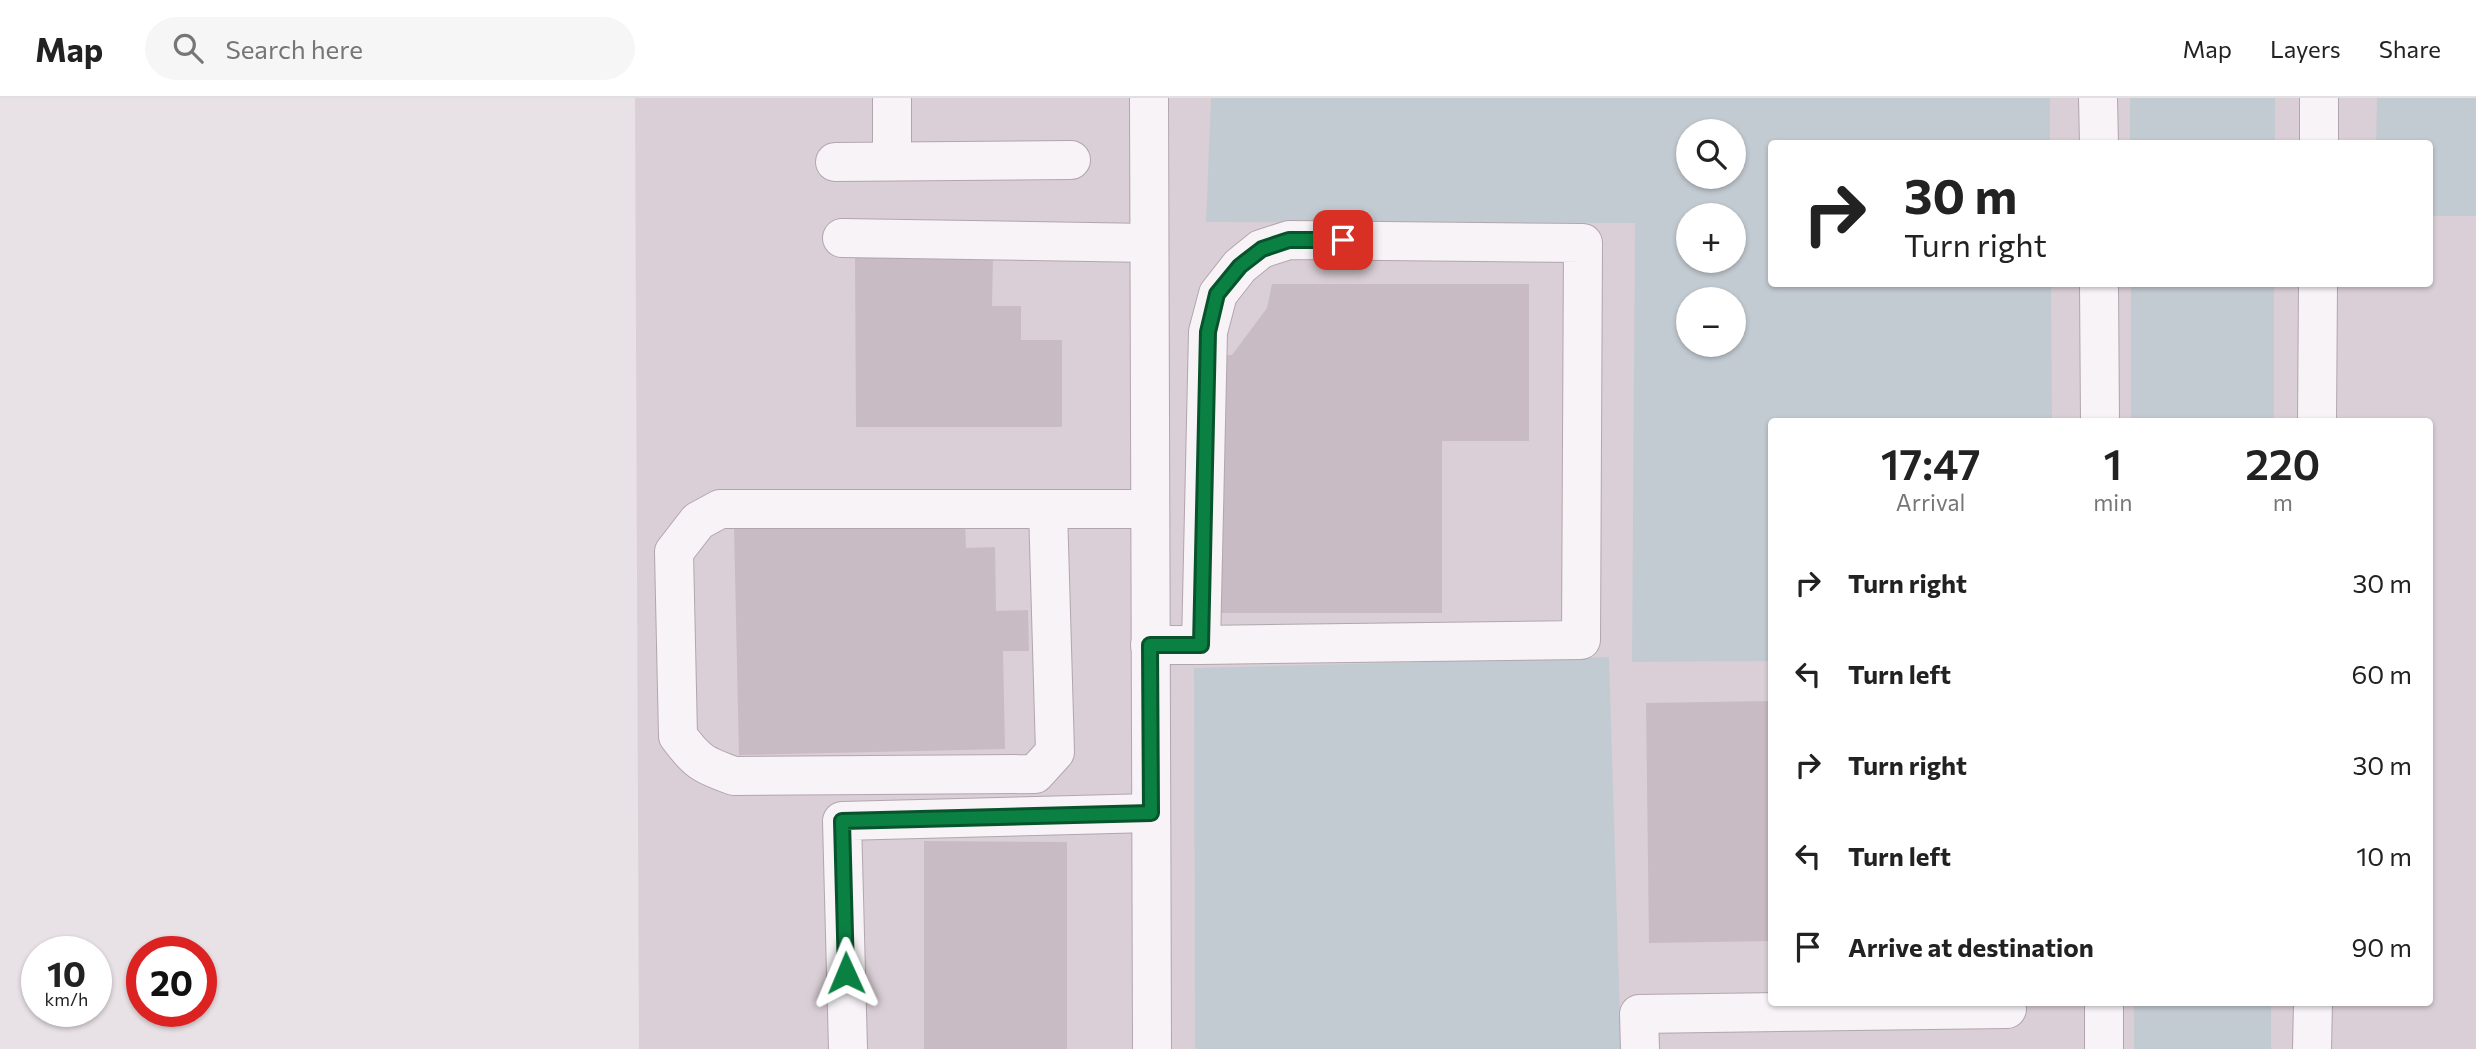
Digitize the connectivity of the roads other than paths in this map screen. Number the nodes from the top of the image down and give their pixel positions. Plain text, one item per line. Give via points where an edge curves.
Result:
1 (892, 98) edge
2 (1149, 98) edge
3 (2098, 98) edge
4 (2319, 98) edge
5 (2099, 140) edge
6 (2319, 140) edge
7 (1071, 160) dead end
8 (892, 161) junction
9 (835, 162) dead end
10 (842, 238) dead end
11 (1149, 243) junction
12 (2099, 287) edge
13 (2318, 287) edge
14 (2100, 418) edge
15 (2317, 418) edge
16 (1048, 509) junction
17 (1150, 509) junction
18 (1150, 645) junction
19 (1201, 645) junction
20 (1151, 813) junction
21 (2104, 1006) edge
22 (2313, 1006) edge
23 (2007, 1009) dead end
24 (848, 1049) edge
25 (1152, 1049) edge
26 (1640, 1049) edge
27 (2104, 1049) edge
28 (2312, 1049) edge

1 - 8 street
2 - 11 street
3 - 5 street
4 - 6 street
7 - 8 street
8 - 9 street
10 - 11 street
11 - 17 street
12 - 14 street
13 - 15 street
16 - 16 street via 720,509 698,521 674,552 678,736 694,758 734,776 1035,774 1055,752
16 - 17 street
17 - 18 street
18 - 19 street
18 - 20 street
19 - 19 street via 1581,640 1583,243 1289,240 1262,249 1240,266 1217,294 1208,332
20 - 24 street via 842,821
20 - 25 street
21 - 27 street
22 - 28 street
23 - 26 street via 1639,1014

